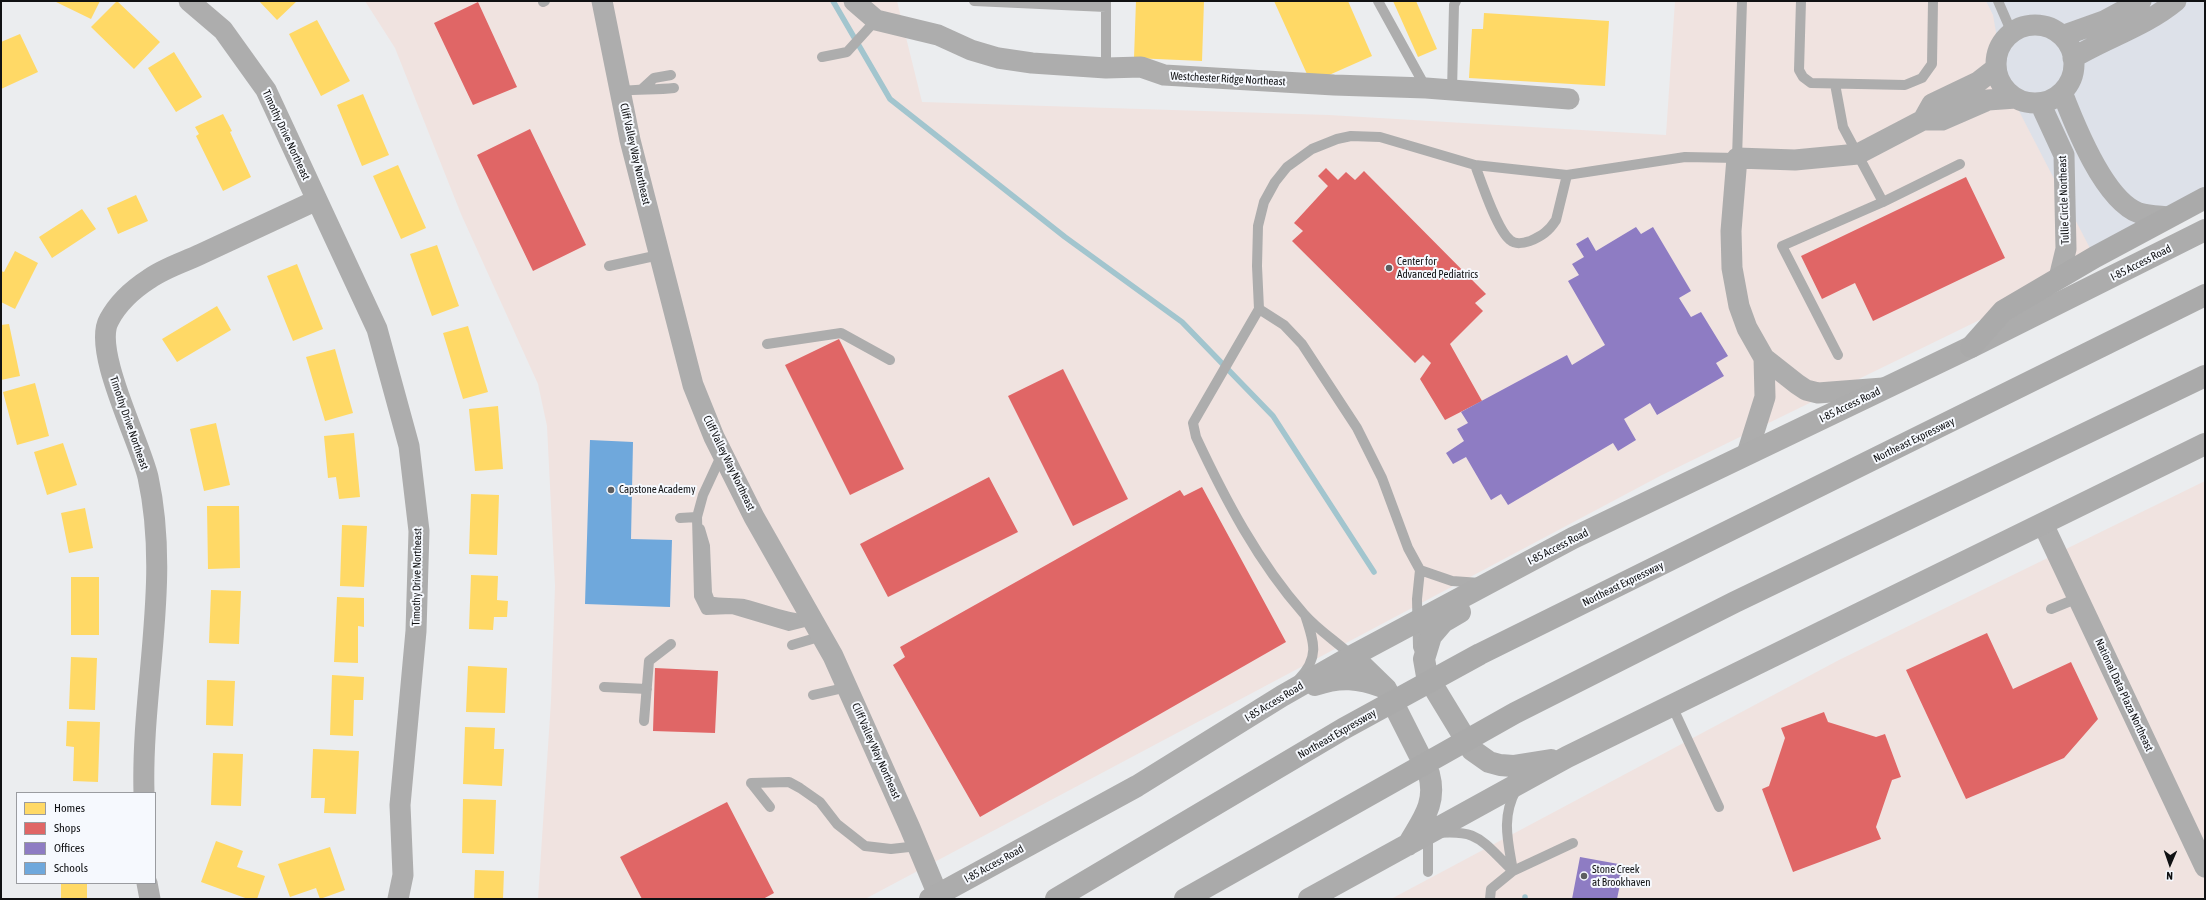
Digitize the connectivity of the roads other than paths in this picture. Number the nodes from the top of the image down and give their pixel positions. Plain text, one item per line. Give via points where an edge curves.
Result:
1 (189, 1) edge
2 (602, 1) edge
3 (854, 1) edge
4 (974, 1) edge
5 (1378, 1) edge
6 (1456, 1) edge
7 (1742, 1) edge
8 (1801, 1) edge
9 (1933, 1) edge
10 (1998, 1) edge
11 (2141, 1) edge
12 (2176, 1) edge
13 (1106, 4) edge
14 (876, 20) junction
15 (2012, 33) junction
16 (2062, 36) junction
17 (822, 57) dead end
18 (2073, 58) junction
19 (1106, 68) junction
20 (1996, 68) junction
21 (671, 75) dead end
22 (1835, 84) junction
23 (674, 88) dead end
24 (1426, 88) junction
25 (642, 89) junction
26 (621, 91) junction
27 (1452, 91) junction
28 (2062, 92) junction
29 (2016, 98) junction
30 (1569, 99) dead end
31 (2040, 103) junction
32 (1923, 120) junction
33 (1858, 154) junction
34 (1737, 158) junction
35 (1960, 164) dead end
36 (1475, 165) junction
37 (1567, 175) junction
38 (2205, 198) edge
39 (317, 200) junction
40 (1883, 202) junction
41 (2170, 217) junction
42 (2205, 230) edge
43 (660, 255) junction
44 (609, 266) dead end
45 (2060, 278) junction
46 (2205, 295) edge
47 (1259, 309) junction
48 (767, 344) dead end
49 (1971, 347) junction
50 (1838, 355) dead end
51 (1764, 358) junction
52 (890, 360) dead end
53 (2205, 376) edge
54 (1886, 388) junction
55 (2205, 444) edge
56 (722, 453) junction
57 (1747, 454) junction
58 (697, 517) junction
59 (680, 518) dead end
60 (2043, 524) junction
61 (1573, 538) junction
62 (1420, 570) junction
63 (1488, 584) junction
64 (2078, 598) junction
65 (2051, 609) dead end
66 (1305, 615) junction
67 (1418, 623) junction
68 (817, 628) junction
69 (671, 644) dead end
70 (792, 644) dead end
71 (1352, 656) junction
72 (1424, 659) junction
73 (604, 687) dead end
74 (848, 687) junction
75 (647, 689) junction
76 (1386, 689) junction
77 (813, 694) dead end
78 (1282, 696) junction
79 (1672, 706) junction
80 (644, 721) dead end
81 (1567, 757) junction
82 (1520, 782) junction
83 (144, 792) edge
84 (770, 807) dead end
85 (1719, 807) dead end
86 (1428, 834) junction
87 (1572, 843) dead end
88 (1408, 845) junction
89 (918, 846) junction
90 (2205, 867) edge
91 (1513, 871) junction
92 (1428, 872) dead end
93 (147, 884) edge
94 (934, 897) edge
95 (150, 899) edge
96 (398, 899) edge
97 (1056, 899) edge
98 (1185, 899) edge
99 (1309, 899) edge
100 (1490, 899) edge

1 - 39 street, Timothy Drive Northeast via 222,30 266,90
2 - 26 street, Cliff Valley Way Northeast
3 - 14 street, Westchester Ridge Northeast
4 - 13 lane
5 - 24 lane
6 - 27 lane
7 - 34 lane
8 - 22 lane via 1799,70 1803,78 1811,83
9 - 22 lane via 1932,64 1922,78 1905,85
10 - 15 lane
11 - 16 street via 2104,21
12 - 18 street via 2163,12
13 - 19 lane
14 - 17 lane via 847,52
14 - 19 street, Westchester Ridge Northeast via 938,35 970,50 998,58
15 - 16 street via 2022,27 2037,26 2050,29
15 - 20 street via 1997,54
16 - 18 street via 2070,46
18 - 28 street via 2073,71
19 - 24 street, Westchester Ridge Northeast via 1141,67 1164,75
20 - 29 street via 2006,91
20 - 32 street via 1978,82 1932,104
21 - 25 lane via 654,78
22 - 33 lane via 1843,127
23 - 25 lane via 658,91
24 - 27 street, Westchester Ridge Northeast
25 - 26 lane
26 - 43 street, Cliff Valley Way Northeast via 630,140
27 - 30 street, Westchester Ridge Northeast
28 - 31 street
28 - 41 street via 2073,121 2113,195 2138,213
29 - 31 street
29 - 32 street via 1988,100 1942,120
31 - 45 street, Tullie Circle Northeast via 2064,155 2066,249
32 - 33 street
33 - 34 street via 1795,160
33 - 40 lane
34 - 37 lane via 1685,157
34 - 51 street via 1731,231 1732,268 1739,306 1747,328
35 - 40 lane
36 - 37 lane
36 - 37 lane via 1500,227 1509,239 1522,244 1540,237 1556,220
36 - 47 lane via 1396,140 1365,136 1337,138 1312,149 1292,162 1279,176 1264,202 1258,226
38 - 41 highway
39 - 83 street, Timothy Drive Northeast via 150,277 124,298 107,322 106,350 114,383 148,477 155,528 157,615 143,759
39 - 96 street, Timothy Drive Northeast via 377,329 410,446 419,531 416,631 400,805 403,875
40 - 50 lane via 1782,246
41 - 45 highway
42 - 49 main road, I-85 Access Road
43 - 44 lane
43 - 56 street, Cliff Valley Way Northeast via 693,386
45 - 49 highway via 2003,311
46 - 97 highway, Northeast Expressway via 1480,654 1343,729
47 - 62 lane via 1284,325 1302,344 1357,428 1382,478 1408,548
47 - 66 lane via 1193,423 1198,441 1254,548
48 - 52 lane via 841,333
49 - 54 main road, I-85 Access Road
51 - 54 street via 1806,390 1818,393
51 - 57 street via 1765,397
53 - 98 highway via 1735,602 1514,713
54 - 57 main road, I-85 Access Road
55 - 60 main road
56 - 58 lane via 703,495
56 - 68 street, Cliff Valley Way Northeast via 754,517
57 - 61 main road, I-85 Access Road
58 - 59 lane
58 - 68 lane via 698,596 706,610 732,608 789,626
60 - 64 street, National Data Plaza Northeast
60 - 79 main road
61 - 63 main road, I-85 Access Road
61 - 72 main road via 1443,622 1431,636
62 - 63 lane via 1452,581
62 - 67 lane
63 - 67 main road, I-85 Access Road
64 - 65 lane
64 - 90 street, National Data Plaza Northeast
66 - 71 lane
66 - 78 lane via 1312,637 1313,659
67 - 71 main road, I-85 Access Road
67 - 72 lane via 1418,647
68 - 70 lane
68 - 74 street, Cliff Valley Way Northeast
69 - 75 lane via 649,661
71 - 76 main road
71 - 78 main road, I-85 Access Road
72 - 81 main road via 1427,676 1472,750 1489,762 1500,766 1513,766
73 - 75 lane
74 - 77 lane
74 - 89 street, Cliff Valley Way Northeast
75 - 80 lane
76 - 78 main road via 1364,680 1344,679 1321,683
76 - 88 main road via 1429,774 1433,788 1431,804
78 - 94 main road, I-85 Access Road via 1137,786
79 - 81 main road
79 - 85 lane
81 - 82 main road
82 - 86 main road
82 - 91 lane via 1506,815
84 - 89 lane via 751,783 789,782 800,788 820,802 837,824 865,846 891,849
86 - 88 main road
86 - 91 lane via 1467,832 1480,839
86 - 92 lane
87 - 91 lane
88 - 99 main road
89 - 94 street, Cliff Valley Way Northeast
91 - 100 lane via 1491,889
93 - 95 street

